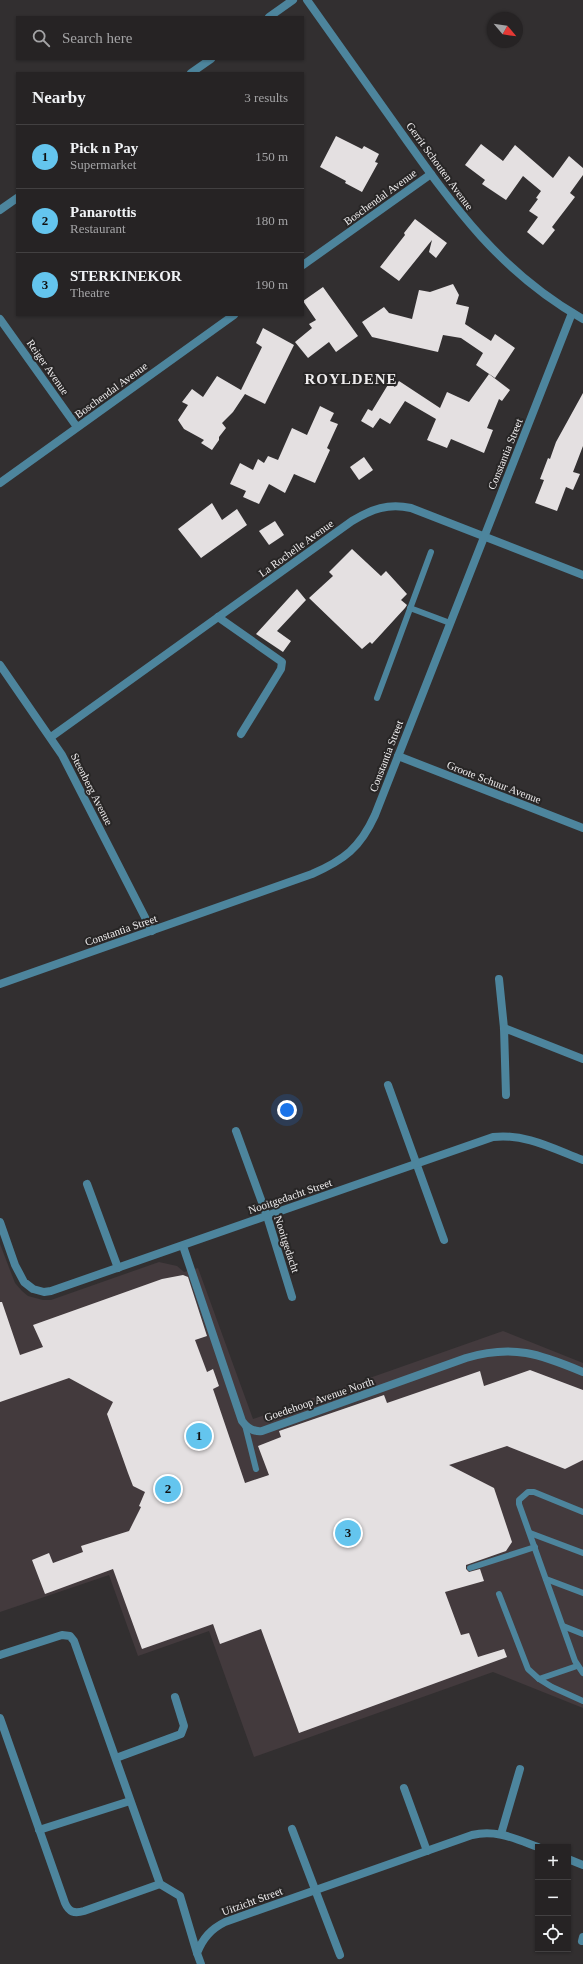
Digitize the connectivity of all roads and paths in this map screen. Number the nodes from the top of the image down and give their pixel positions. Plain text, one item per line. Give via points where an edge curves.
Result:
1 (293, 0) edge
2 (307, 0) edge
3 (270, 16) edge
4 (210, 60) edge
5 (192, 72) edge
6 (431, 174) junction
7 (16, 199) edge
8 (0, 210) edge
9 (304, 264) edge
10 (572, 313) junction
11 (233, 316) edge
12 (0, 319) edge
13 (583, 319) edge
14 (77, 428) junction
15 (0, 483) edge
16 (484, 535) junction
17 (431, 552) dead end
18 (583, 575) edge
19 (410, 608) junction
20 (218, 617) junction
21 (450, 623) junction
22 (0, 665) edge
23 (377, 698) dead end
24 (242, 734) dead end
25 (51, 737) junction
26 (398, 756) junction
27 (583, 828) edge
28 (152, 931) junction
29 (499, 979) dead end
30 (0, 984) edge
31 (504, 1028) junction
32 (583, 1059) edge
33 (388, 1085) dead end
34 (506, 1095) dead end
35 (236, 1131) dead end
36 (583, 1160) edge
37 (416, 1163) junction
38 (87, 1184) dead end
39 (267, 1216) junction
40 (0, 1222) edge
41 (444, 1240) dead end
42 (182, 1246) junction
43 (118, 1268) junction
44 (292, 1297) dead end
45 (583, 1372) edge
46 (245, 1425) junction
47 (256, 1469) dead end
48 (583, 1512) edge
49 (530, 1533) junction
50 (534, 1547) junction
51 (583, 1553) edge
52 (470, 1568) dead end
53 (546, 1579) junction
54 (583, 1593) edge
55 (499, 1594) dead end
56 (562, 1626) junction
57 (583, 1634) edge
58 (0, 1655) edge
59 (577, 1666) junction
60 (583, 1673) edge
61 (539, 1679) junction
62 (175, 1697) dead end
63 (583, 1701) edge
64 (0, 1718) edge
65 (116, 1758) junction
66 (520, 1769) dead end
67 (404, 1788) dead end
68 (130, 1801) junction
69 (292, 1829) dead end
70 (39, 1830) junction
71 (500, 1834) junction
72 (535, 1846) edge
73 (427, 1851) junction
74 (571, 1860) edge
75 (583, 1865) edge
76 (160, 1884) junction
77 (316, 1890) junction
78 (197, 1953) junction
79 (340, 1956) dead end
80 (201, 1964) edge

1 - 3 street
2 - 6 street, Gerrit Schouten Avenue
4 - 5 street
6 - 9 street, Boschendal Avenue
6 - 10 street, Gerrit Schouten Avenue via 483,240 523,278
7 - 8 street
10 - 13 street, Gerrit Schouten Avenue
10 - 16 street, Constantia Street
11 - 14 street, Boschendal Avenue
12 - 14 street, Reiger Avenue
14 - 15 street, Boschendal Avenue
16 - 18 street, La Rochelle Avenue
16 - 20 street, La Rochelle Avenue via 411,508 390,505 377,508 352,521
16 - 21 street, Constantia Street
17 - 19 lane
19 - 21 lane
19 - 23 lane
20 - 24 street via 282,662 281,669
20 - 25 street, La Rochelle Avenue
21 - 26 street, Constantia Street
22 - 25 street, Steenberg Avenue
25 - 28 street, Steenberg Avenue via 71,771
26 - 27 street, Groote Schuur Avenue
26 - 28 street, Constantia Street via 369,828 345,857 312,874
28 - 30 street, Constantia Street
29 - 31 street
31 - 32 street
31 - 34 street
33 - 37 street
35 - 39 street, Nooitgedacht
36 - 37 street, Nooitgedacht Street via 526,1139 500,1136 484,1139
37 - 39 street, Nooitgedacht Street
37 - 41 street
38 - 43 street
39 - 42 street, Nooitgedacht Street
39 - 44 street, Nooitgedacht
40 - 43 street, Nooitgedacht Street via 15,1265 28,1287 44,1292
42 - 43 street, Nooitgedacht Street
42 - 46 street
45 - 46 street, Goedehoop Avenue North via 533,1353 486,1353 262,1430 251,1429
46 - 47 lane
48 - 49 lane via 528,1492 519,1504
49 - 50 lane
49 - 51 lane
50 - 52 lane
50 - 53 lane
53 - 54 lane
53 - 56 lane
55 - 61 lane via 526,1666
56 - 57 lane
56 - 59 lane
58 - 65 street via 62,1635 72,1638
59 - 60 lane
59 - 61 lane
61 - 63 lane
62 - 65 street via 184,1726 181,1734
64 - 70 street
65 - 68 street
66 - 71 street
67 - 73 street
68 - 70 street
68 - 76 street
69 - 77 street
70 - 76 street via 65,1903 74,1913
71 - 72 street, Uitzicht Street
71 - 73 street, Uitzicht Street via 472,1835
73 - 77 street, Uitzicht Street
74 - 75 street
76 - 78 street via 180,1896
77 - 78 street, Uitzicht Street via 220,1924 206,1936
77 - 79 street
78 - 80 street

